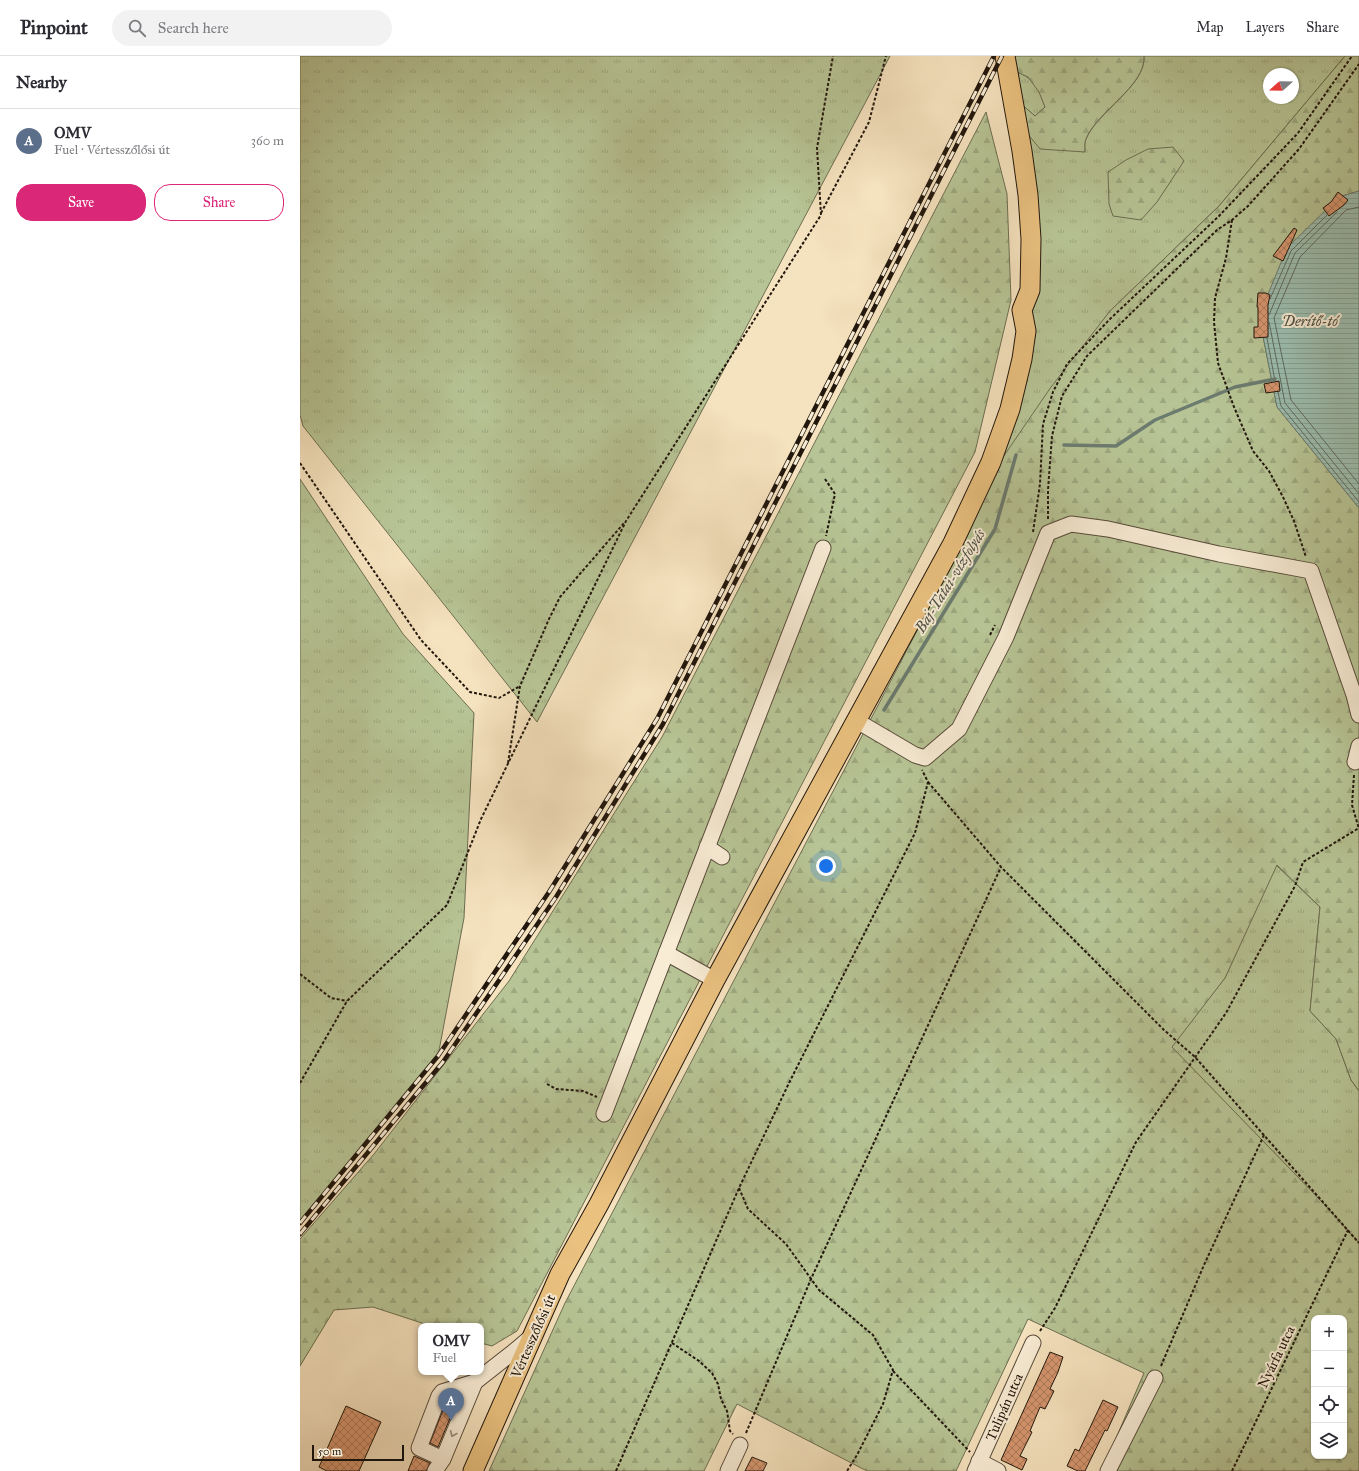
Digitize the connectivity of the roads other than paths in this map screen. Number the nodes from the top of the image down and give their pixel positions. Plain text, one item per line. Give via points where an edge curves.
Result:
1 (1006, 56) edge
2 (823, 548) road end
3 (1359, 715) edge
4 (857, 721) junction
5 (1359, 746) edge
6 (1356, 762) road end
7 (707, 848) junction
8 (722, 857) dead end
9 (666, 953) junction
10 (715, 980) junction
11 (606, 1109) road end
12 (533, 1334) junction
13 (1033, 1343) road end
14 (1155, 1378) road end
15 (479, 1379) junction
16 (508, 1393) junction
17 (740, 1445) road end
18 (439, 1465) edge
19 (977, 1466) edge
20 (473, 1471) edge
21 (728, 1471) edge
22 (998, 1471) edge
23 (1108, 1471) edge

1 - 4 main road, Vértesszőlősi út via 1028,195 1031,239 1030,290 1022,310 1026,331 1022,359 1000,438 980,488
2 - 7 street via 734,760
3 - 4 street via 1311,571 1108,529 1070,524 1048,533 1006,637 959,729 925,758
4 - 10 main road, Vértesszőlősi út
5 - 6 street
7 - 8 street
7 - 9 street
9 - 10 street
9 - 11 street
10 - 12 main road, Vértesszőlősi út via 560,1274
12 - 15 street
12 - 16 main road, Vértesszőlősi út
13 - 19 street, Tulipán utca
14 - 23 street
15 - 16 street via 494,1374 500,1375
15 -> 18 street
15 - 18 street via 442,1392 439,1396 419,1448
16 - 20 main road, Vértesszőlősi út
17 - 21 street
19 - 22 street

